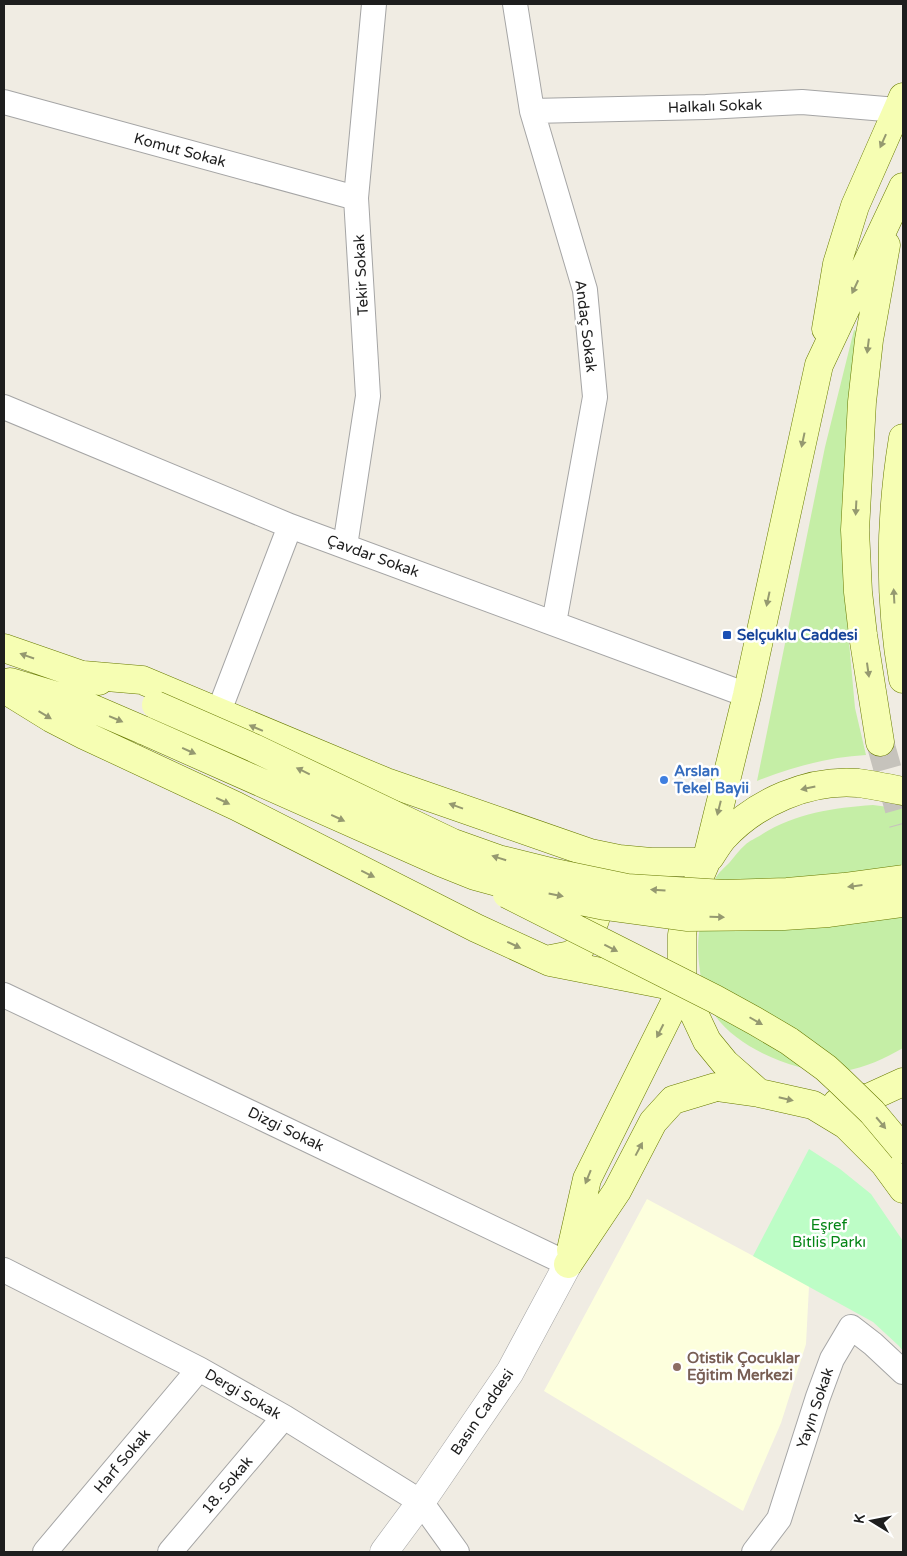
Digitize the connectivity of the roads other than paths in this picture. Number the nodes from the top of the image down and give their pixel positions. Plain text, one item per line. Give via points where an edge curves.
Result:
1 (374, 4) edge
2 (515, 4) edge
3 (4, 102) edge
4 (900, 103) edge
5 (532, 111) junction
6 (903, 187) edge
7 (356, 198) junction
8 (892, 212) junction
9 (819, 366) junction
10 (4, 407) edge
11 (903, 438) edge
12 (290, 526) junction
13 (346, 546) junction
14 (554, 623) junction
15 (4, 648) edge
16 (83, 675) junction
17 (903, 679) edge
18 (4, 680) edge
19 (4, 689) edge
20 (747, 695) junction
21 (218, 711) junction
22 (880, 742) tunnel mouth
23 (903, 790) edge
24 (579, 850) junction
25 (706, 862) junction
26 (475, 876) junction
27 (903, 879) edge
28 (903, 903) edge
29 (546, 960) junction
30 (682, 988) junction
31 (4, 995) edge
32 (903, 1082) edge
33 (759, 1093) junction
34 (813, 1106) junction
35 (903, 1149) edge
36 (903, 1189) edge
37 (568, 1264) junction
38 (4, 1270) edge
39 (199, 1369) junction
40 (903, 1372) edge
41 (284, 1417) junction
42 (421, 1502) junction
43 (45, 1552) edge
44 (170, 1552) edge
45 (384, 1552) edge
46 (457, 1552) edge
47 (754, 1552) edge

1 - 7 street, Tekir Sokak
2 - 5 street, Andaç Sokak
3 - 7 street, Komut Sokak
4 - 5 street, Halkalı Sokak via 802,102
4 -> 9 main road via 855,206 839,255
5 - 14 street, Andaç Sokak via 585,290 595,398
6 - 8 main road
7 - 13 street, Tekir Sokak via 368,396
8 -> 9 main road
8 -> 22 main road via 869,340 861,411 855,530 863,635
9 -> 20 main road
10 - 12 street, Çavdar Sokak
17 -> 11 main road via 894,598 893,550
12 - 13 street, Çavdar Sokak
12 - 21 street
13 - 14 street, Çavdar Sokak
14 - 20 street, Çavdar Sokak
16 -> 15 main road
16 - 21 main road via 142,680
27 -> 16 main road, bridge via 787,892 724,894 628,888 555,873 453,843 254,748
18 -> 26 main road, bridge via 80,704 145,731
19 -> 29 main road via 84,735 236,806
20 -> 25 main road
24 -> 21 main road via 386,782
23 -> 25 main road via 856,783 798,790 745,818
24 - 25 main road via 619,859
24 - 29 main road via 591,865 602,890 595,920 581,947 571,955
25 - 30 main road via 686,908 682,935
26 -> 28 main road, bridge via 606,906 686,917 784,916
26 -> 35 main road, bridge via 520,902 755,1020 789,1041 840,1080
29 - 30 main road
30 - 33 main road via 707,1041 725,1063
30 -> 37 main road via 587,1179
31 - 37 street, Dizgi Sokak
32 - 34 main road via 870,1097
33 -> 34 main road
37 -> 33 main road via 616,1191 653,1122 673,1100 716,1087
34 - 36 main road via 846,1125 884,1163
37 - 42 street, Basın Caddesi via 510,1372
38 - 39 street, Dergi Sokak
39 - 41 street, Dergi Sokak
39 - 43 street, Harf Sokak
40 - 47 street, Yayın Sokak via 851,1327 829,1367 779,1520
41 - 42 street, Dergi Sokak
41 - 44 street, 18. Sokak
42 - 45 street, Basın Caddesi
42 - 46 street, Dergi Sokak

